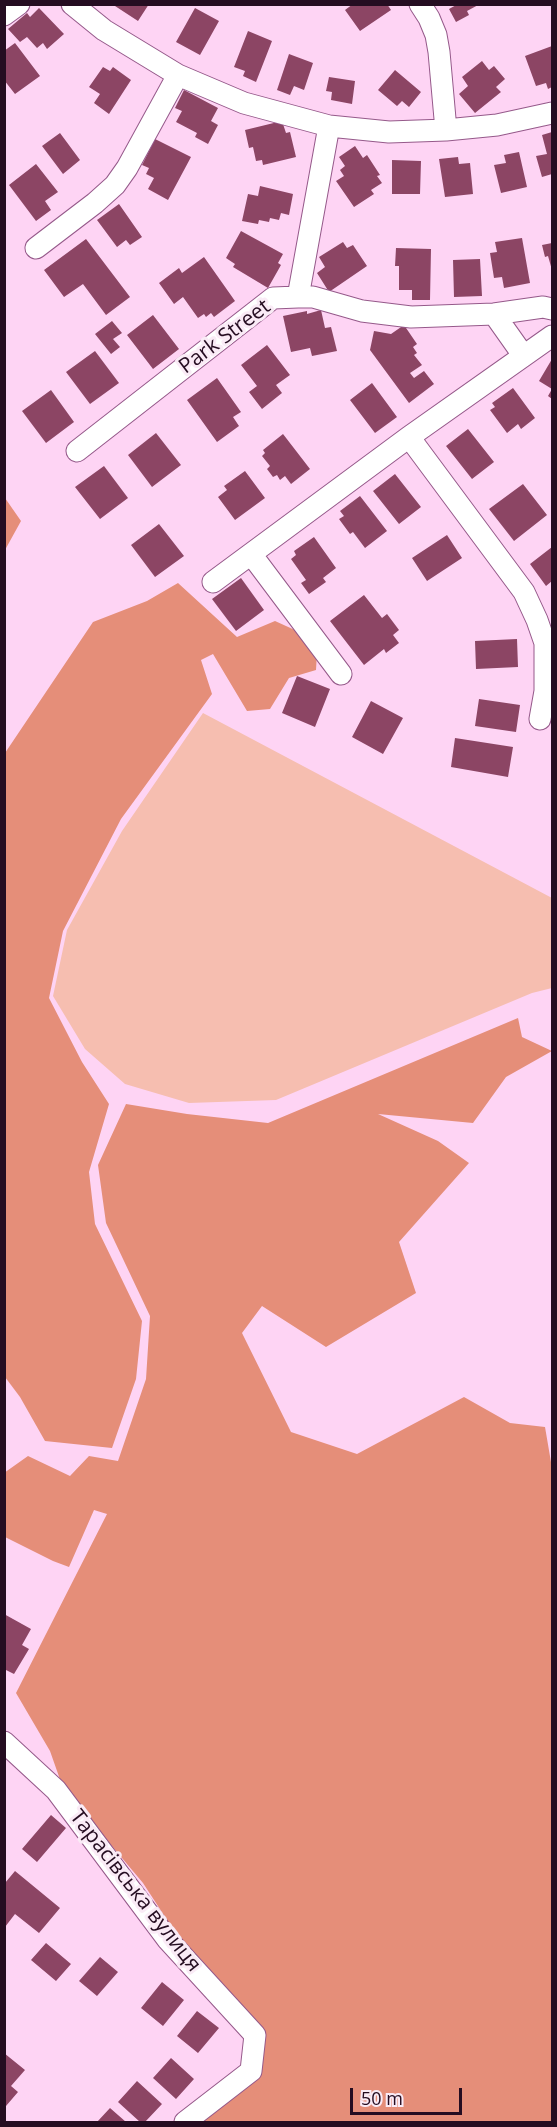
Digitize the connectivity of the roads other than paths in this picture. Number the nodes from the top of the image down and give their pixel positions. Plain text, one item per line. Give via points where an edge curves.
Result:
1 (19, 4) edge
2 (72, 4) edge
3 (420, 4) edge
4 (4, 15) edge
5 (178, 75) junction
6 (552, 113) edge
7 (329, 126) junction
8 (446, 130) junction
9 (36, 248) dead end
10 (298, 297) junction
11 (552, 309) edge
12 (494, 314) junction
13 (552, 336) edge
14 (523, 354) junction
15 (409, 437) junction
16 (77, 451) dead end
17 (251, 554) junction
18 (213, 582) dead end
19 (341, 674) dead end
20 (540, 719) dead end
21 (4, 1742) edge
22 (185, 2122) edge

1 - 4 street
2 - 5 street via 104,30
3 - 8 street via 436,35
5 - 7 street via 243,104
5 - 9 street via 115,185
6 - 8 street via 497,125
7 - 8 street via 389,132
7 - 10 street, Park Street
10 - 12 street via 411,317
10 - 16 street, Park Street via 273,298
11 - 12 street
12 - 14 street
13 - 14 street
14 - 15 street
15 - 17 street
15 - 20 street via 524,592 544,643
17 - 18 street
17 - 19 street
21 - 22 street, Тарасівська вулиця via 56,1790 168,1940 255,2035 251,2071

